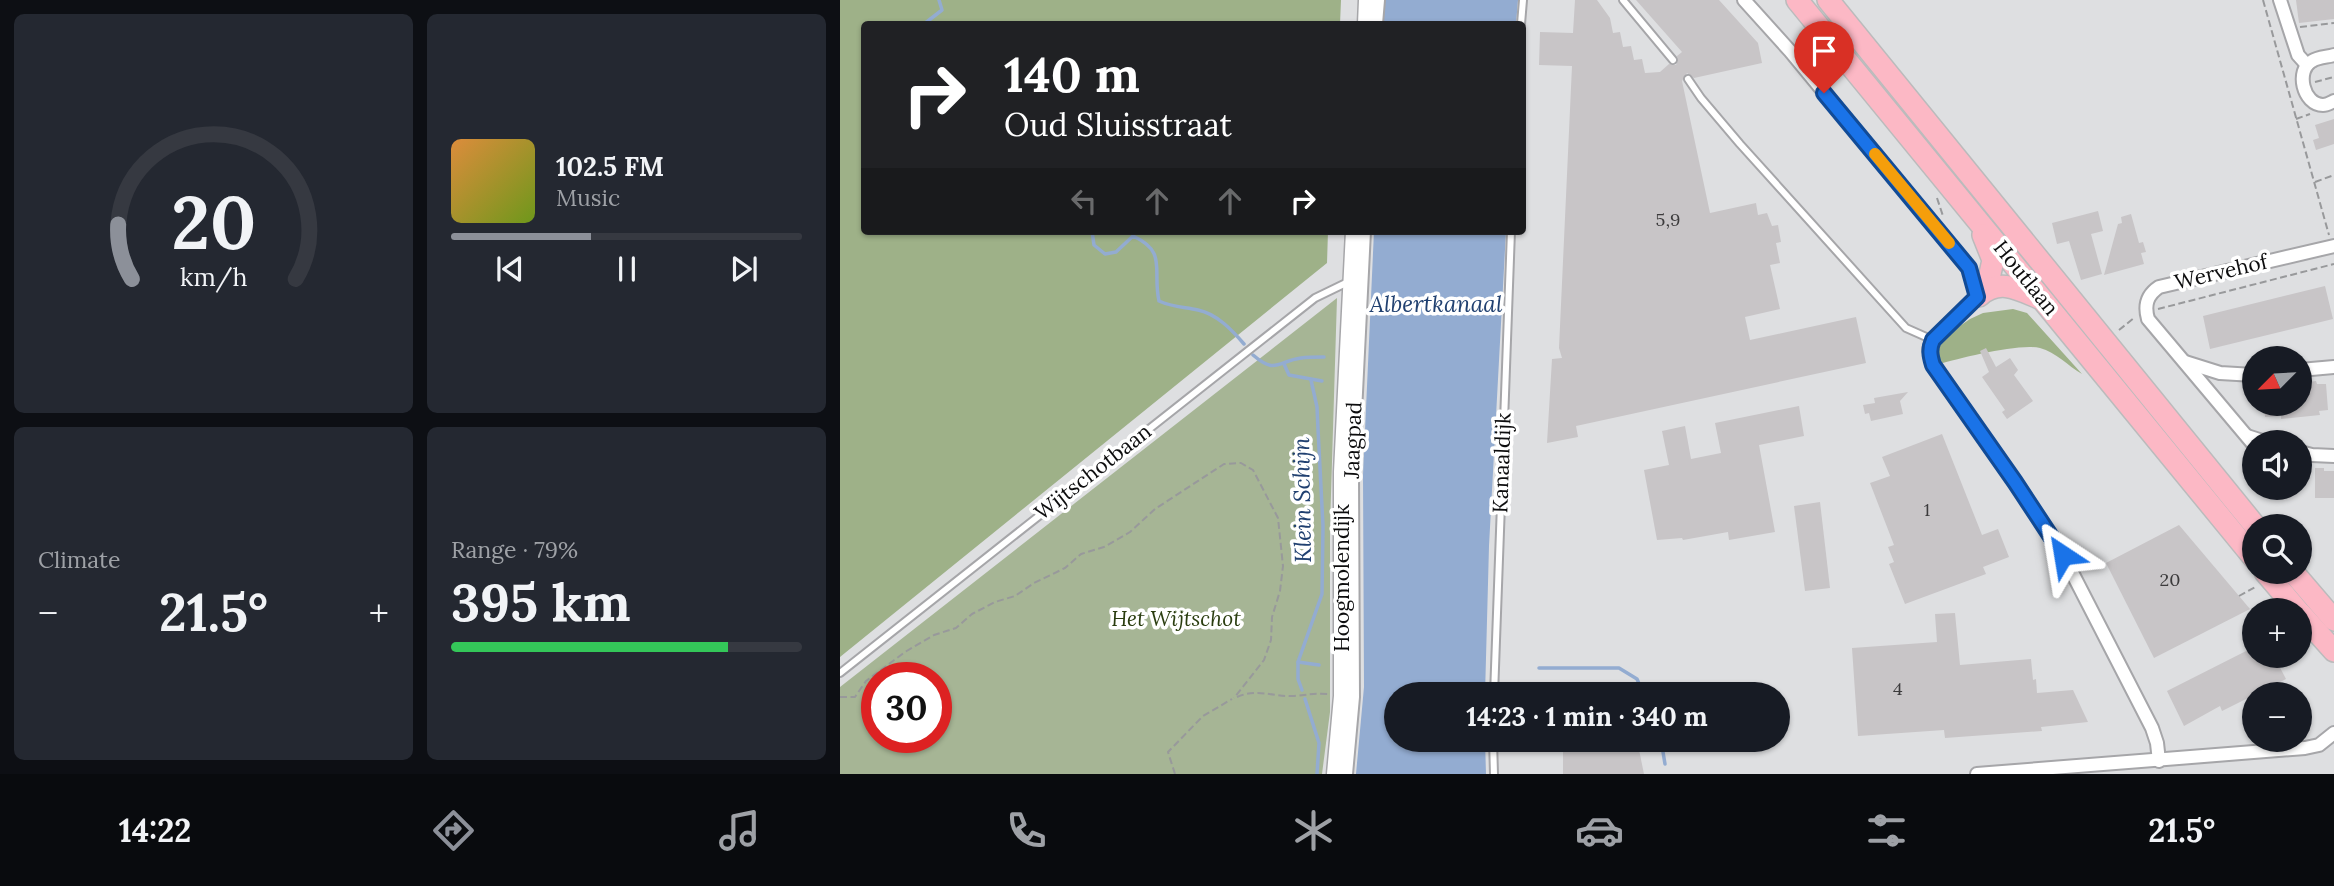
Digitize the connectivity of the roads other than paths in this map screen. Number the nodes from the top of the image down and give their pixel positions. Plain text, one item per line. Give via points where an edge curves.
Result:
1 (1367, 0) edge
2 (1378, 0) edge
3 (1522, 0) edge
4 (1623, 0) edge
5 (1744, 0) edge
6 (1797, 0) edge
7 (1828, 0) edge
8 (2280, 0) edge
9 (1366, 21) edge
10 (1377, 21) edge
11 (1521, 21) edge
12 (2334, 55) edge
13 (1673, 60) dead end
14 (2307, 65) junction
15 (1688, 79) dead end
16 (2334, 102) edge
17 (1973, 214) junction
18 (1354, 235) edge
19 (1364, 235) edge
20 (1511, 235) edge
21 (2333, 246) edge
22 (1352, 280) junction
23 (1982, 293) junction
24 (2044, 300) junction
25 (1933, 340) junction
26 (2185, 362) junction
27 (2334, 367) edge
28 (2312, 369) edge
29 (2242, 374) edge
30 (2242, 430) edge
31 (2312, 456) edge
32 (2334, 456) edge
33 (2245, 514) edge
34 (2242, 543) edge
35 (2269, 584) edge
36 (2303, 584) edge
37 (2284, 598) edge
38 (2334, 620) edge
39 (2312, 626) edge
40 (2334, 651) edge
41 (840, 673) edge
42 (1494, 682) edge
43 (2334, 733) edge
44 (1493, 752) edge
45 (2159, 761) junction
46 (2111, 769) edge
47 (1335, 774) edge
48 (1346, 774) edge
49 (1494, 774) edge
50 (1977, 774) edge

1 - 9 street
2 - 10 street
3 - 11 lane
4 - 13 lane
5 - 23 street via 1969,268
6 - 17 main road, Houtlaan
7 - 33 main road, Houtlaan
8 - 14 street via 2298,55
12 - 14 street
14 - 16 street via 2303,85 2310,98 2323,105
15 - 25 lane via 1740,144 1906,328
17 - 23 main road via 1993,260
17 - 24 main road, Houtlaan
18 - 22 street, Hoogmolendijk
19 - 48 street, Jaagpad via 1352,472 1353,697
20 - 42 lane, Kanaaldijk
21 - 26 street, Wervehof via 2150,292 2148,318
22 - 41 lane, Wijtschotbaan via 1315,298
22 - 47 street, Hoogmolendijk via 1342,500 1342,696
23 - 24 main road via 2009,286
23 - 25 street
24 - 34 main road, Houtlaan
25 - 45 street via 1929,349 1933,365 2063,555 2152,728
26 - 29 street via 2220,373
26 - 30 street
27 - 28 street
31 - 32 street
35 - 37 main road
36 - 38 main road
39 - 40 main road
43 - 45 street via 2319,745 2305,748
44 - 49 lane
45 - 46 street
46 - 50 street

